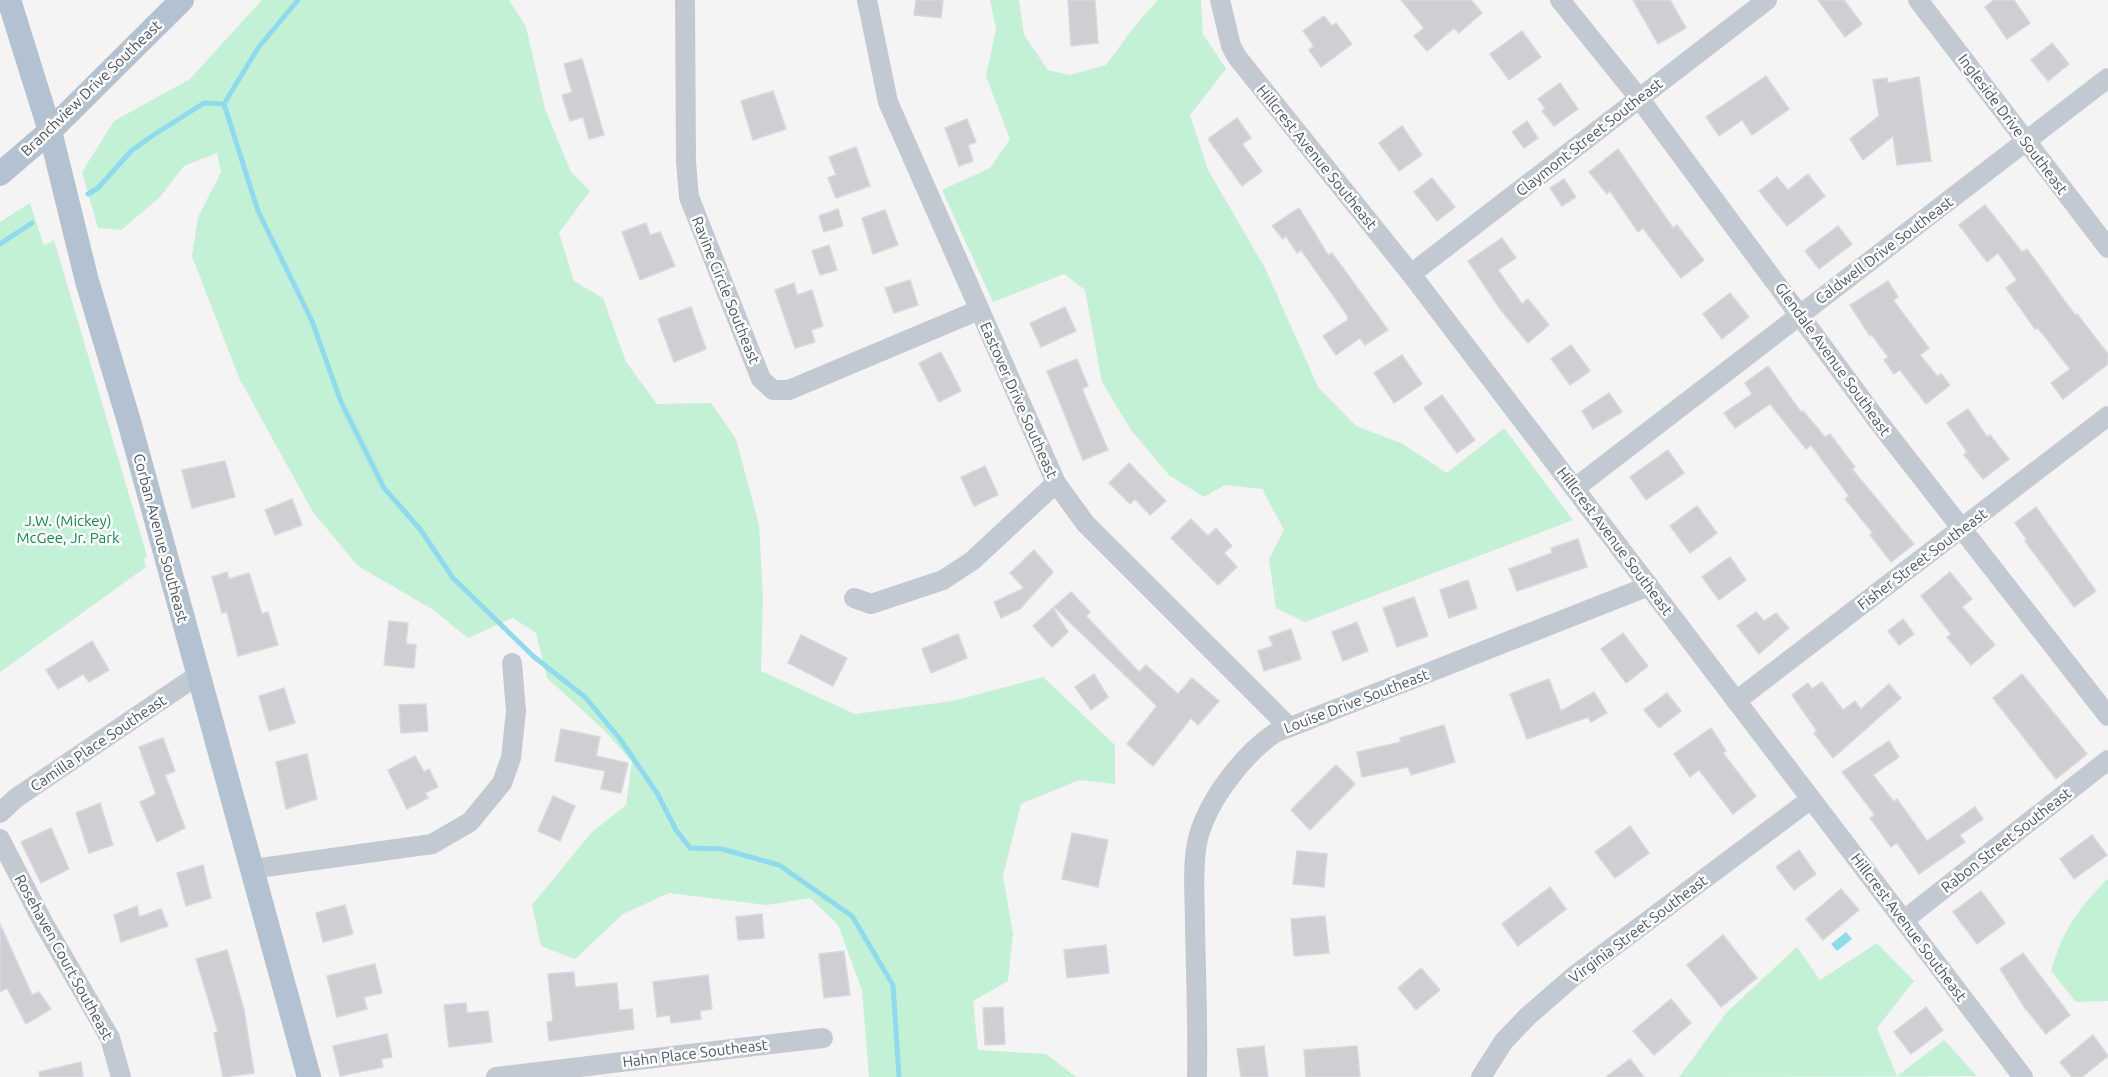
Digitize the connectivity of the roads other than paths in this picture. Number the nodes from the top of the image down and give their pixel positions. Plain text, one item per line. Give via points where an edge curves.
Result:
1 (9, 0) edge
2 (182, 0) edge
3 (685, 0) edge
4 (867, 0) edge
5 (1220, 0) edge
6 (1560, 0) edge
7 (1767, 0) edge
8 (1918, 0) edge
9 (2108, 78) edge
10 (1639, 98) junction
11 (50, 131) junction
12 (2026, 141) junction
13 (0, 174) edge
14 (2108, 248) edge
15 (1411, 274) junction
16 (979, 310) junction
17 (1800, 314) junction
18 (2108, 416) edge
19 (1056, 483) junction
20 (1575, 488) junction
21 (1962, 528) junction
22 (1649, 586) junction
23 (854, 598) dead end
24 (512, 663) dead end
25 (198, 675) junction
26 (1736, 701) junction
27 (2108, 716) edge
28 (1289, 727) junction
29 (2108, 760) edge
30 (1811, 799) junction
31 (0, 813) edge
32 (0, 838) edge
33 (252, 869) junction
34 (1904, 920) junction
35 (823, 1038) dead end
36 (121, 1077) edge
37 (309, 1077) edge
38 (496, 1077) edge
39 (1197, 1077) edge
40 (1481, 1077) edge
41 (2023, 1077) edge

1 - 11 main road, Corban Avenue Southeast
2 - 11 main road, Branchview Drive Southeast
3 - 16 street, Ravine Circle Southeast via 689,198 761,379 773,390 789,390
4 - 16 street, Eastover Drive Southeast via 888,102
5 - 15 street, Hillcrest Avenue Southeast via 1237,57
6 - 10 street, Glendale Avenue Southeast
7 - 10 street, Claymont Street Southeast
8 - 12 street, Ingleside Drive Southeast
9 - 12 street, Caldwell Drive Southeast
10 - 15 street, Claymont Street Southeast
10 - 17 street, Glendale Avenue Southeast
11 - 13 main road, Branchview Drive Southeast
11 - 25 main road, Corban Avenue Southeast via 87,281
12 - 14 street, Ingleside Drive Southeast
12 - 17 street, Caldwell Drive Southeast
15 - 20 street, Hillcrest Avenue Southeast
16 - 19 street, Eastover Drive Southeast
17 - 20 street, Caldwell Drive Southeast
17 - 21 street, Glendale Avenue Southeast
18 - 21 street, Fisher Street Southeast
19 - 23 street via 972,561 943,580 871,604
19 - 28 street, Eastover Drive Southeast via 1085,523
20 - 22 street, Hillcrest Avenue Southeast
21 - 26 street, Fisher Street Southeast
21 - 27 street, Glendale Avenue Southeast
22 - 26 street, Hillcrest Avenue Southeast
22 - 28 street, Louise Drive Southeast
24 - 33 street via 516,711 511,758 502,783 470,822 452,836 422,846
25 - 31 street, Camilla Place Southeast via 16,798
25 - 33 main road, Corban Avenue Southeast
26 - 30 street, Hillcrest Avenue Southeast
28 - 39 street, Louise Drive Southeast via 1256,746 1243,760 1205,821 1197,844
29 - 34 street, Rabon Street Southeast
30 - 34 street, Hillcrest Avenue Southeast
30 - 40 street, Virginia Street Southeast via 1574,976 1504,1041
32 - 36 street, Rosehaven Court Southeast via 110,1038
33 - 37 main road, Corban Avenue Southeast
34 - 41 street, Hillcrest Avenue Southeast
35 - 38 street, Hahn Place Southeast

